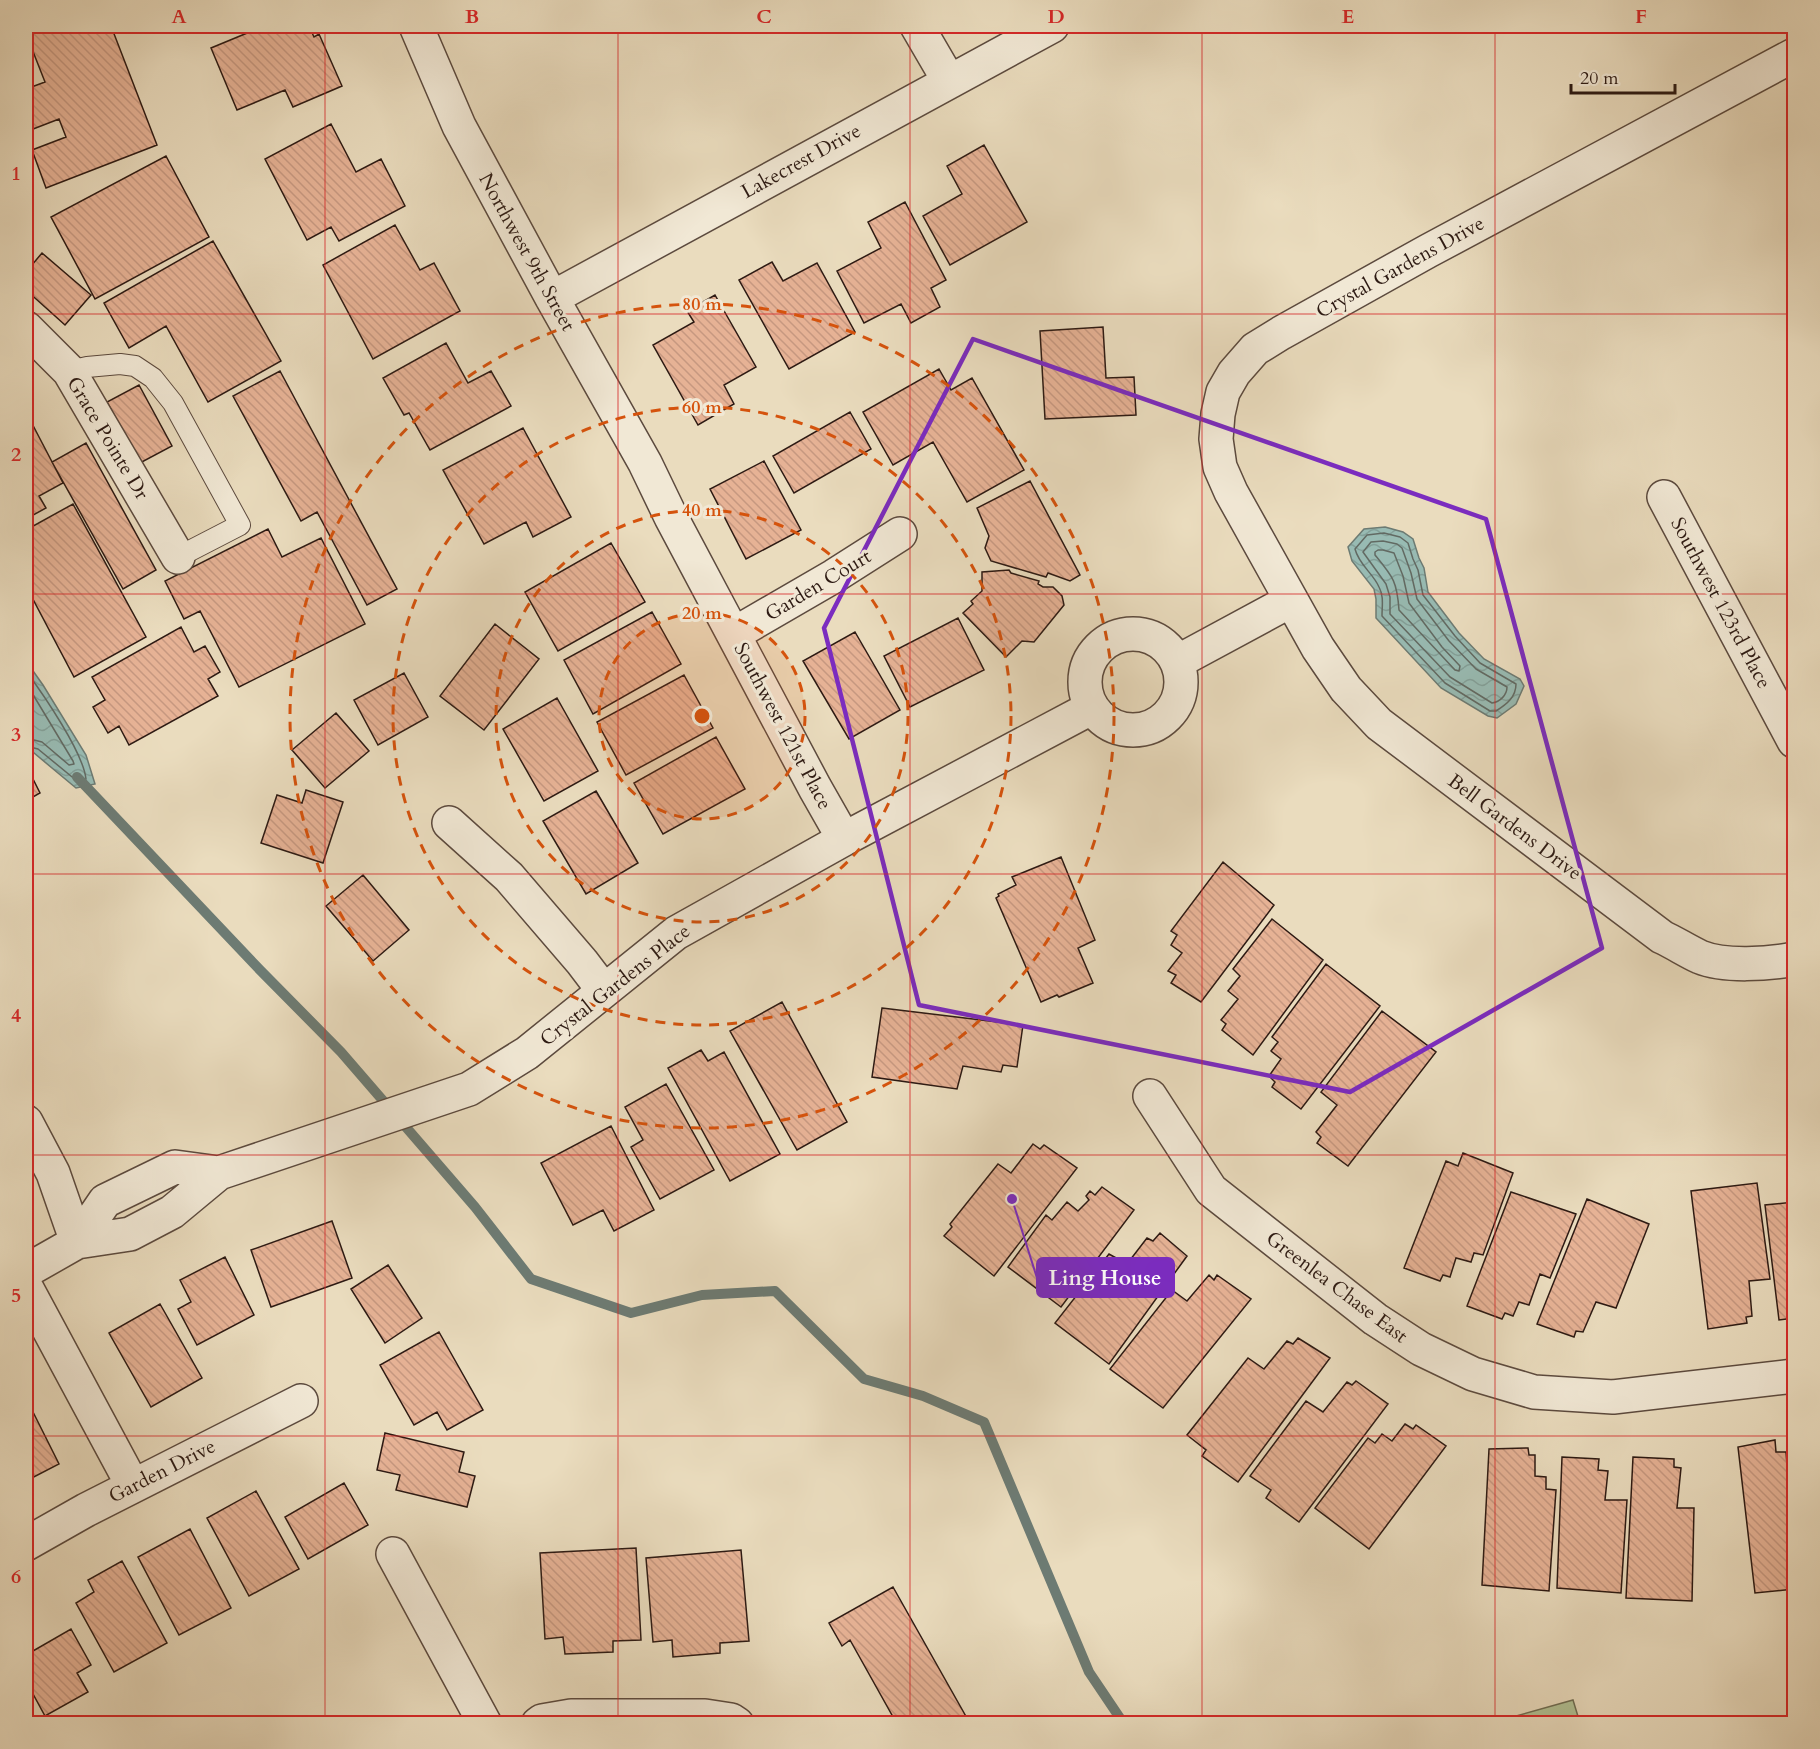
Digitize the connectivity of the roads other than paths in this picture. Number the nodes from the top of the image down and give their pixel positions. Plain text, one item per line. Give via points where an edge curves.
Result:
1 (416, 26) edge
2 (917, 26) edge
3 (1052, 26) edge
4 (1794, 55) edge
5 (949, 81) junction
6 (552, 298) junction
7 (26, 328) edge
8 (69, 371) junction
9 (1664, 497) dead end
10 (671, 517) joint
11 (900, 534) dead end
12 (178, 557) joint
13 (1290, 601) junction
14 (734, 634) junction
15 (1177, 662) junction
16 (1091, 708) junction
17 (1794, 741) edge
18 (449, 823) dead end
19 (844, 839) junction
20 (1794, 959) edge
21 (604, 992) junction
22 (1150, 1096) dead end
23 (26, 1122) edge
24 (77, 1242) junction
25 (26, 1271) edge
26 (26, 1287) edge
27 (1794, 1376) edge
28 (301, 1401) dead end
29 (133, 1486) junction
30 (26, 1544) edge
31 (393, 1554) dead end
32 (485, 1724) edge
33 (538, 1724) edge
34 (737, 1724) edge

1 - 6 street, Northwest 9th Street via 459,126
2 - 5 street
3 - 5 street, Lakecrest Drive
4 - 13 street, Crystal Gardens Drive via 1428,251 1255,349 1223,392 1216,439 1220,467 1231,492
5 - 6 street, Lakecrest Drive
6 - 10 street, Northwest 9th Street
7 - 8 street, Grace Pointe Dr
8 - 12 street, Grace Pointe Dr
8 - 12 lane via 120,364 135,366 153,378 173,403 240,525
9 - 17 street, Southwest 123rd Place
10 - 14 street, Southwest 121st Place
11 - 14 street, Garden Court
13 - 15 street
13 - 20 street, Bell Gardens Drive via 1346,688 1379,724 1662,937 1702,957 1723,962 1775,963
14 - 19 street, Southwest 121st Place
15 - 16 street via 1182,685 1178,700 1164,720 1146,729 1124,730 1102,720
15 - 16 street via 1157,639 1140,633 1117,635 1096,649 1087,664 1084,683
16 - 19 street, Crystal Gardens Place
18 - 21 street via 509,877
19 - 21 street, Crystal Gardens Place via 676,933
21 - 24 street, Crystal Gardens Place via 527,1053 469,1089 219,1173 175,1167 105,1201
22 - 27 street, Greenlea Chase East via 1211,1190 1375,1319 1421,1349 1473,1374 1534,1392 1613,1397
23 - 24 street via 54,1173
24 - 25 street, Crystal Gardens Place
26 - 29 street
28 - 29 street, Garden Drive
29 - 30 street, Garden Drive
31 - 32 street
33 - 34 street via 571,1716 705,1716

